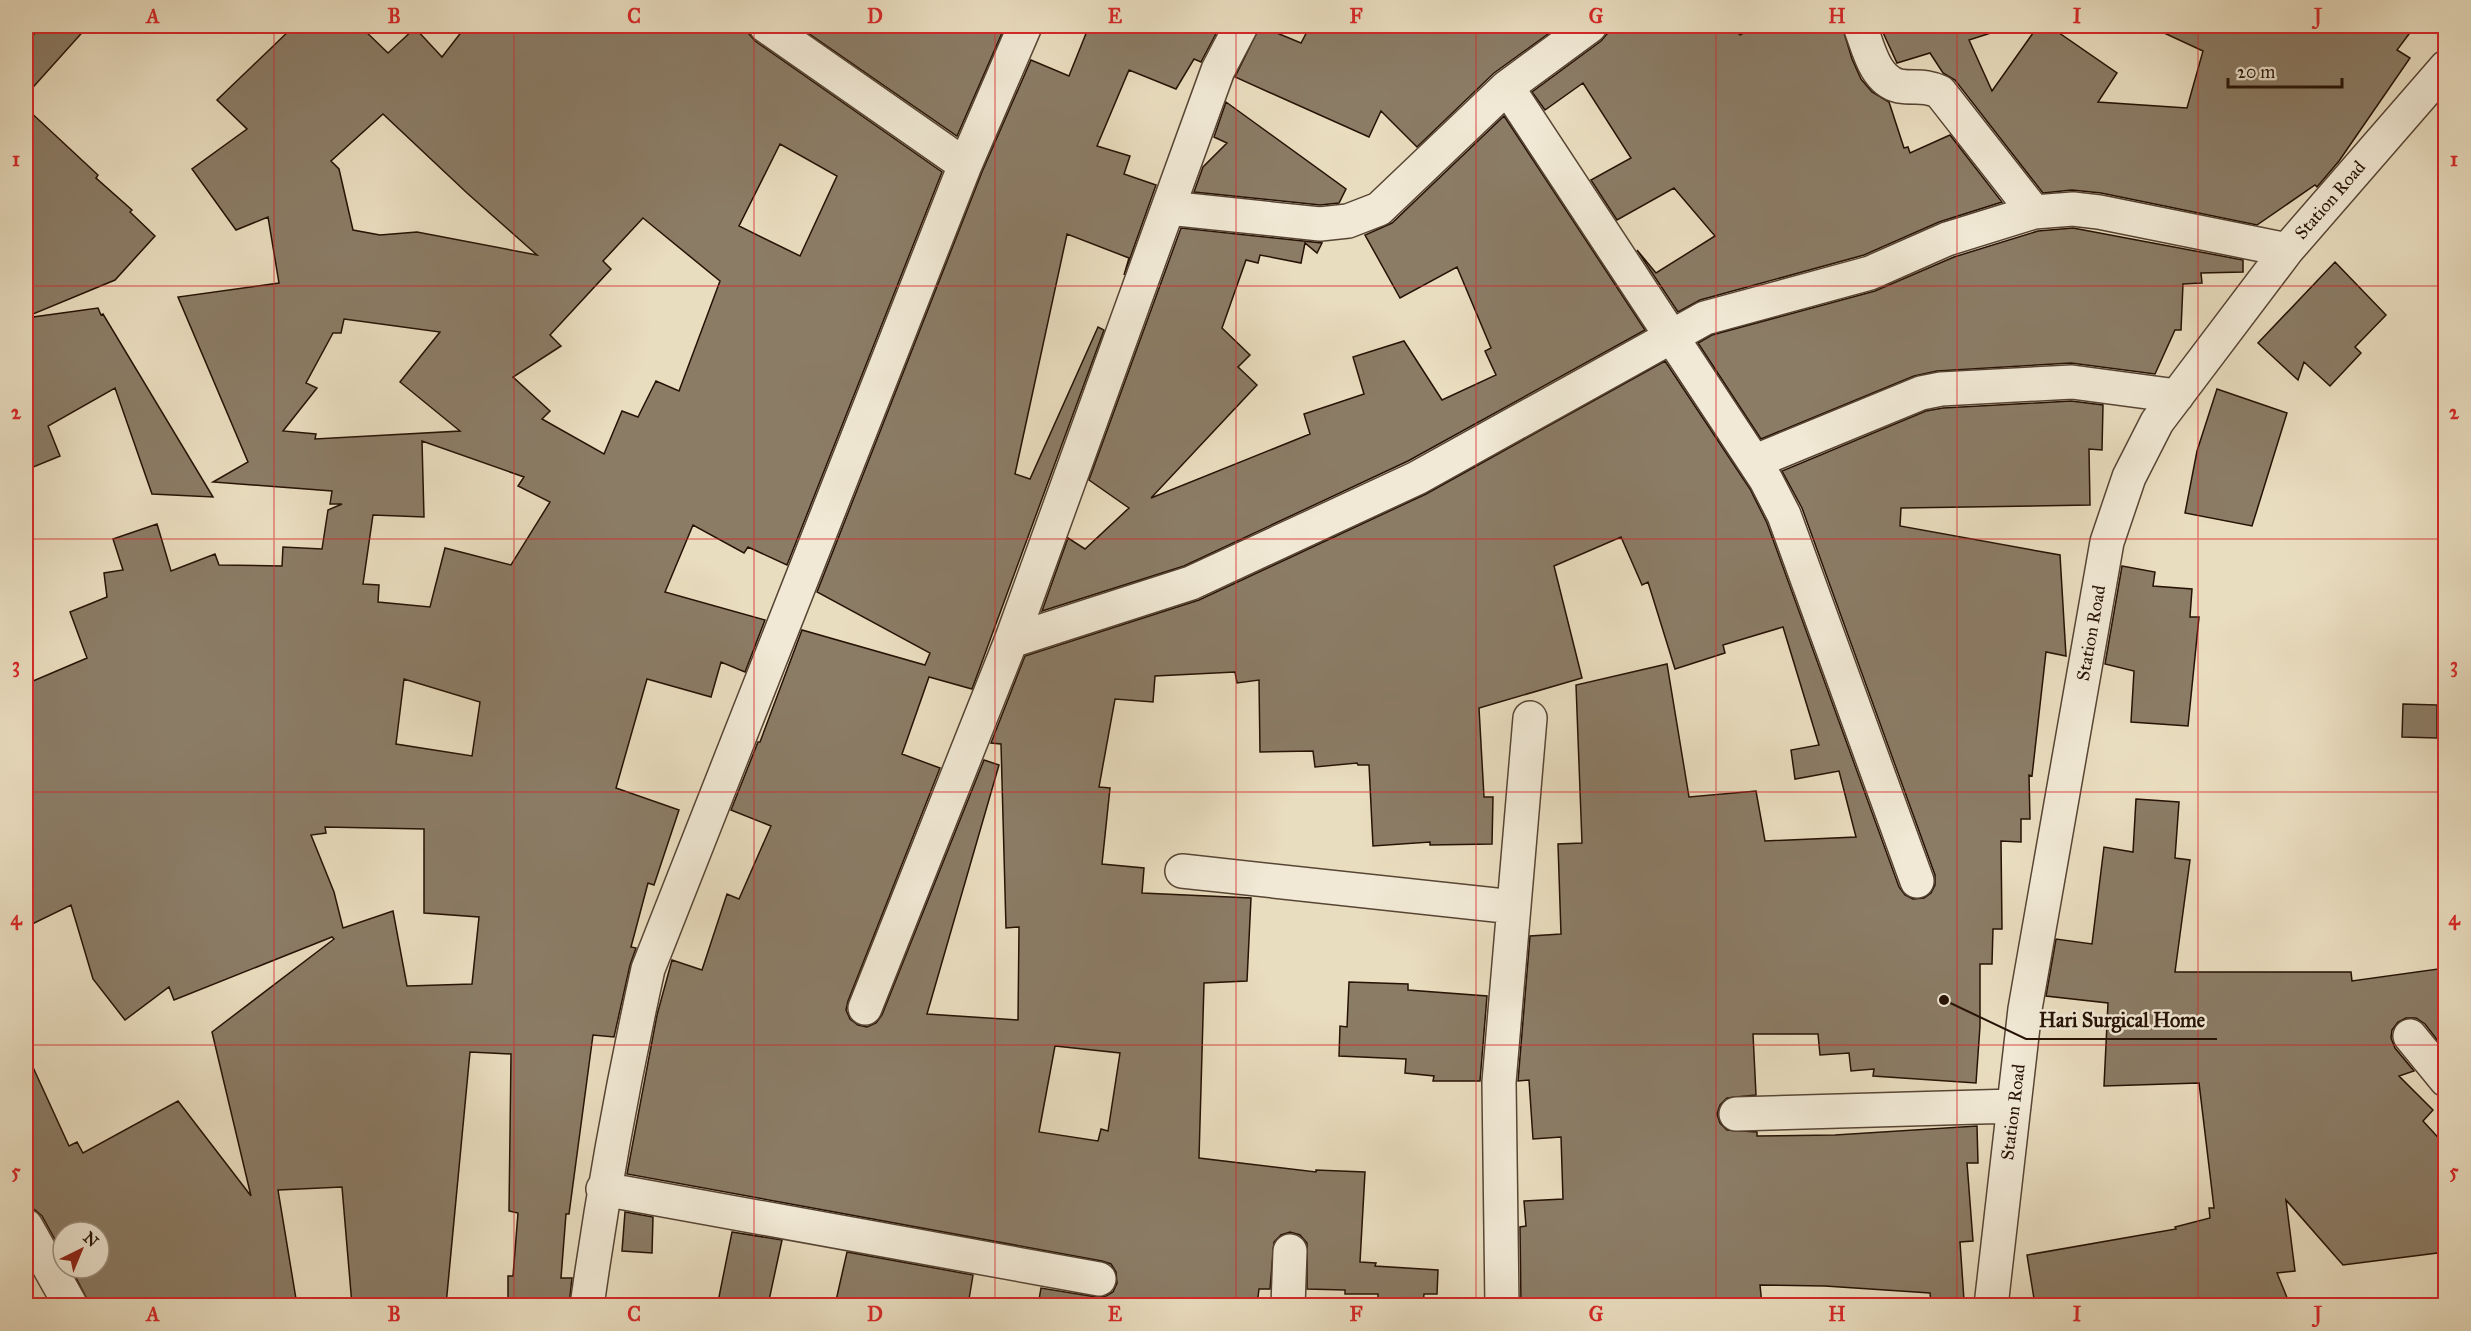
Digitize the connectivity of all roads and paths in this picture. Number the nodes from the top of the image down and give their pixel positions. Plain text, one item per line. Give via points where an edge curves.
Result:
1 (766, 26) edge
2 (1025, 26) edge
3 (1240, 26) edge
4 (1590, 26) edge
5 (1860, 26) edge
6 (2445, 67) edge
7 (1507, 87) junction
8 (966, 165) junction
9 (1168, 208) junction
10 (2034, 212) junction
11 (2287, 250) junction
12 (1670, 337) junction
13 (2177, 396) junction
14 (1756, 461) junction
15 (1011, 641) junction
16 (1530, 718) dead end
17 (1182, 871) dead end
18 (1917, 881) dead end
19 (1514, 908) junction
20 (866, 1008) dead end
21 (2410, 1036) dead end
22 (2445, 1080) edge
23 (2014, 1106) junction
24 (1736, 1114) dead end
25 (603, 1189) junction
26 (26, 1226) edge
27 (1290, 1251) dead end
28 (1099, 1279) dead end
29 (72, 1305) edge
30 (587, 1305) edge
31 (1288, 1305) edge
32 (1502, 1305) edge
33 (1991, 1305) edge

1 - 8 street
2 - 8 street
3 - 9 street via 1218,70
4 - 7 street
5 - 10 street via 1883,78 1899,86 1927,86 1940,92
6 - 11 street, Station Road
7 - 9 street via 1379,209 1348,221 1320,224
7 - 12 street
8 - 25 street via 648,969
9 - 15 street
10 - 11 street via 2098,212
10 - 12 street via 1947,239 1870,273 1705,318
11 - 13 street, Station Road
12 - 14 street
12 - 15 street via 1417,478 1202,578
13 - 14 street via 2072,382 1941,389 1921,393
13 - 23 street, Station Road via 2157,422 2129,477 2107,542 2025,1009
14 - 18 street via 1784,515
15 - 20 street
16 - 19 street
17 - 19 street
19 - 32 street via 1499,1082
21 - 22 street
23 - 24 street
23 - 33 street, Station Road
25 - 28 street
25 - 30 street
26 - 29 street
27 - 31 street

